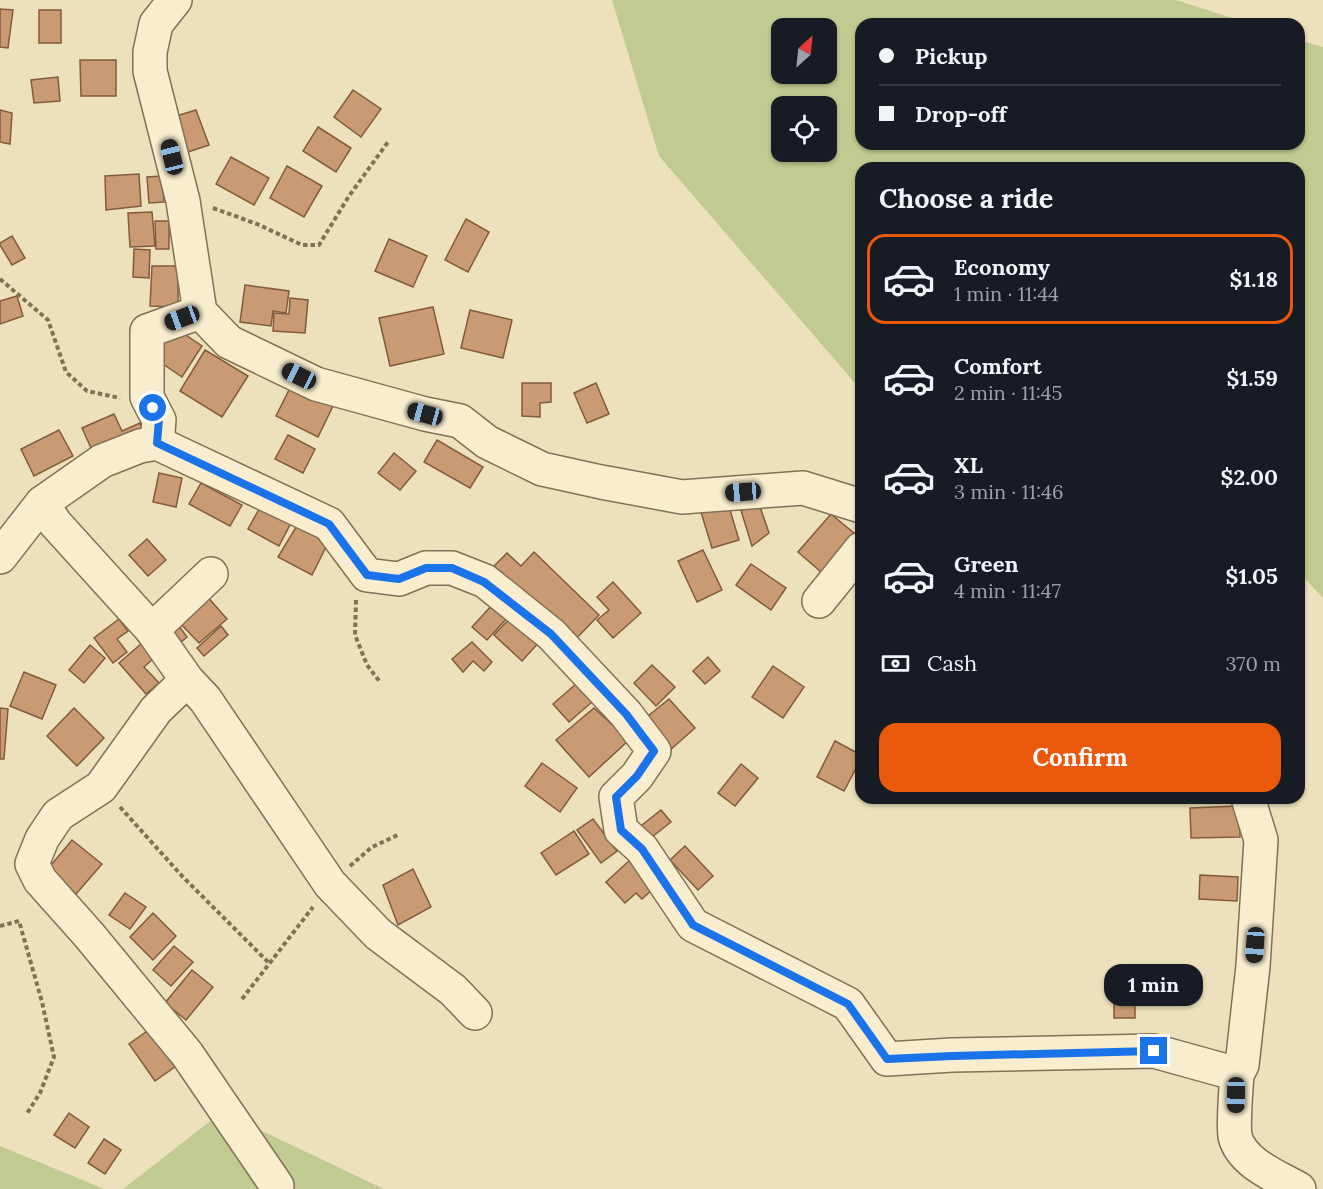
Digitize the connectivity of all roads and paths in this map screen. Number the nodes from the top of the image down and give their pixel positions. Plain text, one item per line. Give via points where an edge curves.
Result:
1 (175, 0) edge
2 (388, 142) dead end
3 (183, 201) junction
4 (0, 279) edge
5 (200, 312) junction
6 (147, 397) junction
7 (157, 443) junction
8 (42, 503) junction
9 (855, 504) edge
10 (0, 556) edge
11 (855, 556) edge
12 (211, 574) dead end
13 (367, 575) junction
14 (819, 601) dead end
15 (153, 630) junction
16 (187, 680) junction
17 (380, 682) dead end
18 (101, 787) junction
19 (1250, 804) edge
20 (400, 834) dead end
21 (330, 884) junction
22 (0, 926) edge
23 (270, 964) junction
24 (242, 999) dead end
25 (474, 1014) dead end
26 (1236, 1074) junction
27 (26, 1115) dead end
28 (277, 1186) dead end
29 (1299, 1189) edge

1 - 3 street via 156,24 150,71
2 - 3 path via 319,245 302,245 220,210
3 - 5 street
4 - 6 path via 48,320 66,372 87,391 123,399
5 - 6 street via 147,332
5 - 9 street via 230,342 316,384 460,421 487,442 542,469 682,497 804,488
6 - 7 street via 159,420
7 - 8 street via 102,461
7 - 13 street via 329,524
8 - 10 street
8 - 15 street via 55,523
11 - 14 street
12 - 15 street
13 - 17 path via 356,600 355,636 367,665
13 - 26 street via 399,579 426,568 452,568 484,582 551,634 626,714 654,751 616,797 621,830 642,849 693,925 848,1004 887,1059 1154,1051
15 - 16 street
16 - 18 street via 156,711
16 - 21 street via 205,699
18 - 23 path
18 - 28 street via 58,814 42,838 32,864 40,880 187,1054
19 - 26 street via 1261,840 1253,966 1242,1065
20 - 21 path via 372,847
21 - 23 path
21 - 25 street via 378,934 453,990
22 - 27 path via 19,921 54,1056 40,1093
23 - 24 path
26 - 29 street via 1235,1137 1258,1166

